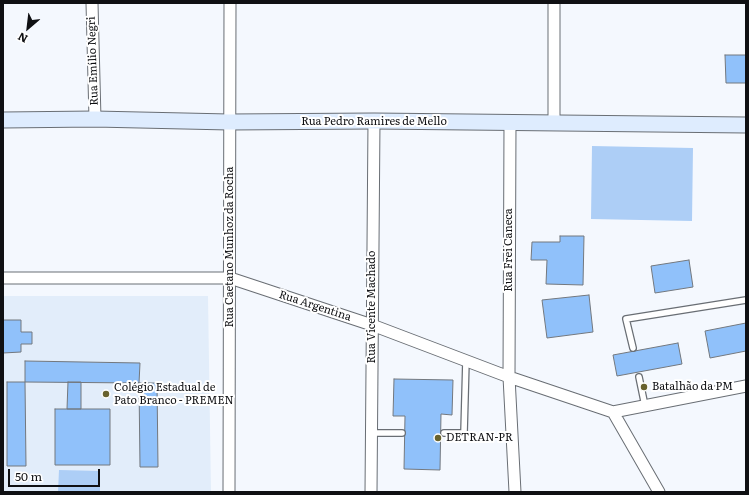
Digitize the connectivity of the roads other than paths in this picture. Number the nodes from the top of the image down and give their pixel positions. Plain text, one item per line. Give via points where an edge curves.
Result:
1 (92, 3) edge
2 (230, 3) edge
3 (554, 3) edge
4 (95, 119) junction
5 (3, 120) edge
6 (374, 121) junction
7 (230, 122) junction
8 (554, 123) junction
9 (510, 124) junction
10 (746, 125) edge
11 (3, 278) edge
12 (230, 278) junction
13 (746, 300) edge
14 (372, 325) junction
15 (633, 348) dead end
16 (466, 360) junction
17 (509, 377) junction
18 (639, 377) dead end
19 (746, 386) edge
20 (645, 406) junction
21 (613, 412) junction
22 (372, 433) junction
23 (402, 433) dead end
24 (444, 433) dead end
25 (229, 492) edge
26 (371, 492) edge
27 (515, 492) edge
28 (659, 492) edge

1 - 4 street, Rua Emílio Negri
2 - 7 street, Rua Caetano Munhoz da Rocha
3 - 8 street
4 - 5 street, Rua Pedro Ramires de Mello
4 - 7 street, Rua Pedro Ramires de Mello
6 - 7 street, Rua Pedro Ramires de Mello
6 - 9 street, Rua Pedro Ramires de Mello
6 - 14 street, Rua Vicente Machado
7 - 12 street, Rua Caetano Munhoz da Rocha
8 - 9 street, Rua Pedro Ramires de Mello
8 - 10 street, Rua Pedro Ramires de Mello
9 - 17 street, Rua Frei Caneca
11 - 12 street, Rua Argentina
12 - 14 street, Rua Argentina
12 - 25 street, Rua Caetano Munhoz da Rocha
13 - 15 lane via 626,319
14 - 16 street, Rua Argentina
14 - 22 street, Rua Vicente Machado
16 - 17 street, Rua Argentina
16 - 24 lane via 464,434
17 - 21 street, Rua Argentina
17 - 27 street, Rua Frei Caneca
18 - 20 lane
19 - 20 street
20 - 21 street
21 - 28 street
22 - 23 lane
22 - 26 street, Rua Vicente Machado

